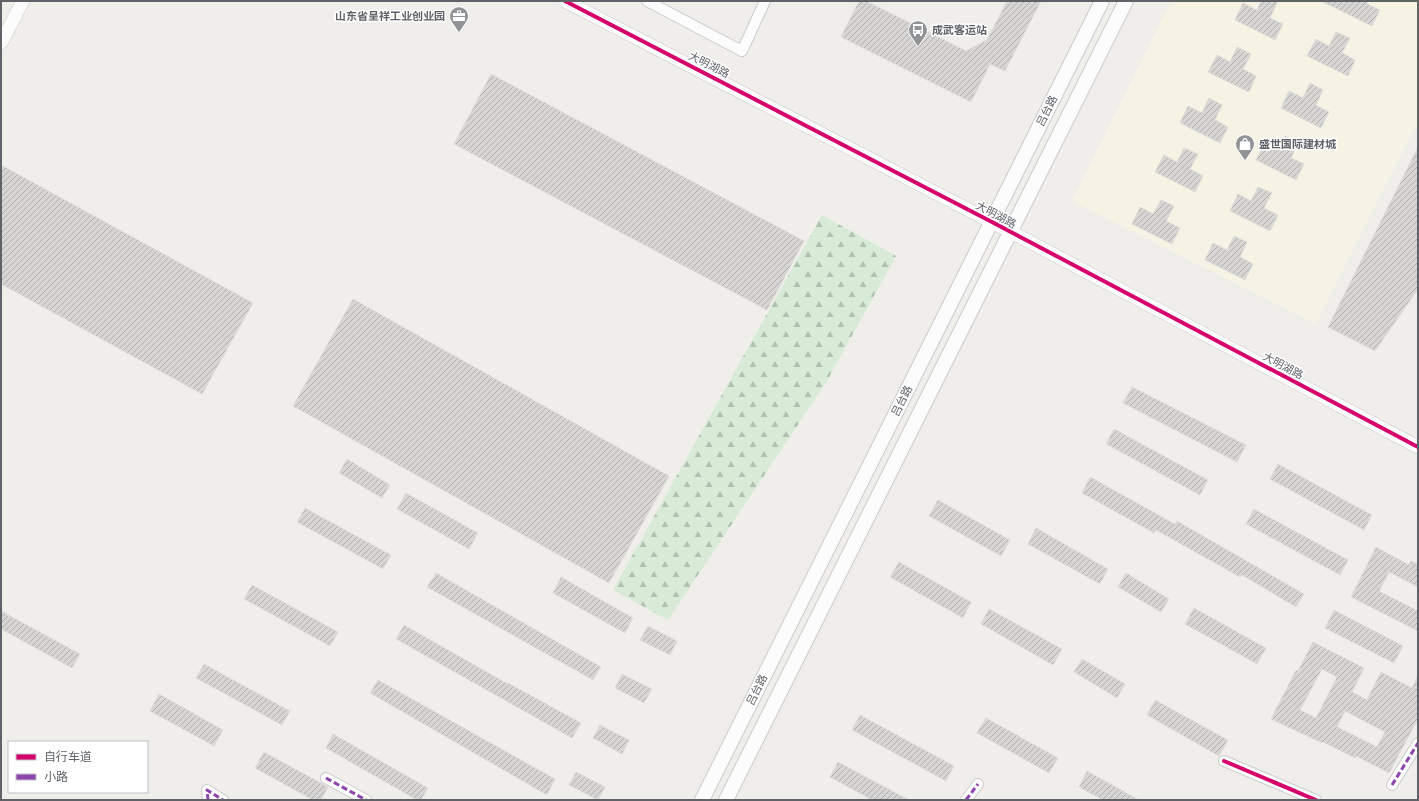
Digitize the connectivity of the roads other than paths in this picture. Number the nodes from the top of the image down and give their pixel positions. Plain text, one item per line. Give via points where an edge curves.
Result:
1 (23, 1) edge
2 (565, 1) edge
3 (647, 1) edge
4 (765, 1) edge
5 (1102, 1) edge
6 (1126, 1) edge
7 (1, 43) edge
8 (992, 222) junction
9 (1010, 233) junction
10 (1418, 448) edge
11 (1418, 743) edge
12 (1224, 761) dead end
13 (326, 778) dead end
14 (978, 784) dead end
15 (1392, 785) dead end
16 (208, 800) edge
17 (223, 800) edge
18 (366, 800) edge
19 (702, 800) edge
20 (726, 800) edge
21 (966, 800) edge
22 (1316, 800) edge

1 - 7 street
2 - 8 street, 大明湖路
3 - 4 street via 742,51
5 - 8 main road, 吕台路
6 - 9 main road, 吕台路
8 - 9 street, 大明湖路
8 - 19 main road, 吕台路
9 - 10 street, 大明湖路
9 - 20 main road, 吕台路
11 - 15 street
12 - 22 street
13 - 18 street
14 - 21 street
16 - 17 street via 207,790

